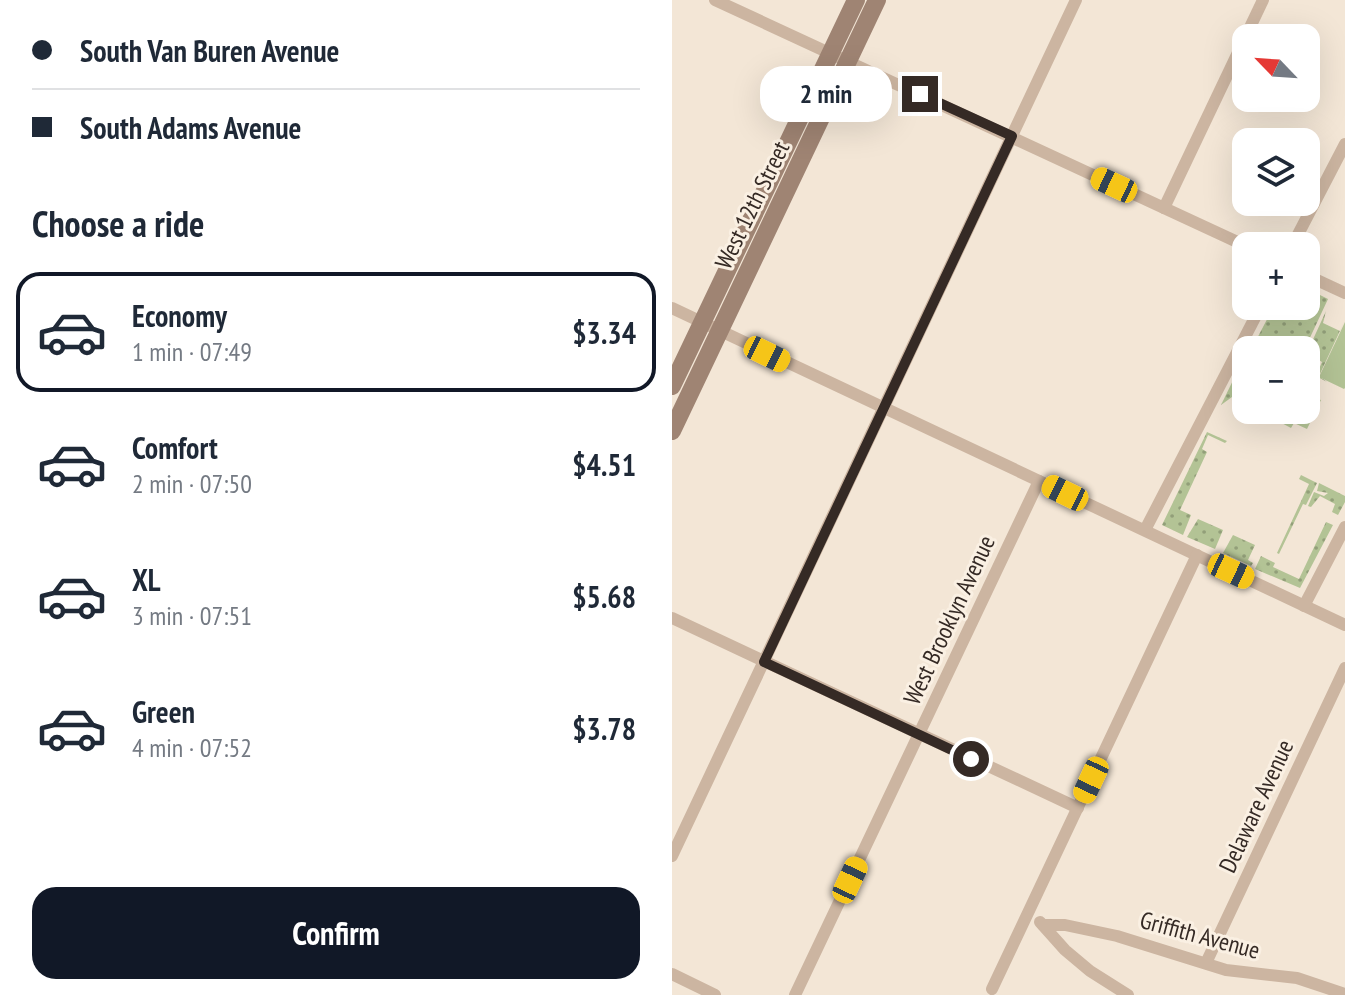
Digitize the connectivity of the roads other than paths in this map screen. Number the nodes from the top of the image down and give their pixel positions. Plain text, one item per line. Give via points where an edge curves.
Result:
1 (715, 0) edge
2 (856, 0) edge
3 (877, 0) edge
4 (1076, 0) edge
5 (1263, 0) edge
6 (831, 54) junction
7 (849, 61) junction
8 (1012, 136) junction
9 (1345, 144) edge
10 (1164, 208) junction
11 (1299, 232) edge
12 (1232, 240) edge
13 (1320, 281) edge
14 (1345, 293) edge
15 (672, 308) edge
16 (1254, 320) edge
17 (710, 326) junction
18 (672, 386) edge
19 (883, 408) junction
20 (672, 431) edge
21 (1039, 481) junction
22 (1345, 527) edge
23 (1145, 530) junction
24 (1197, 555) junction
25 (1304, 606) junction
26 (672, 618) edge
27 (1345, 625) edge
28 (764, 662) junction
29 (1345, 668) edge
30 (919, 735) junction
31 (1078, 808) junction
32 (672, 856) edge
33 (1029, 912) junction
34 (1043, 925) junction
35 (1206, 963) junction
36 (672, 974) edge
37 (992, 989) dead end
38 (1345, 994) edge
39 (715, 995) edge
40 (795, 995) edge
41 (1128, 995) edge

1 - 6 street
2 - 6 main road, West 12th Street
3 - 7 main road, West 12th Street
4 - 8 street
5 - 10 street
6 - 7 street
6 - 17 main road, West 12th Street
7 - 8 street
7 - 17 main road, West 12th Street
8 - 10 street
8 - 19 street
9 - 11 street
10 - 12 street
13 - 14 street
15 - 17 street
16 - 23 street
17 - 18 main road, West 12th Street
17 - 19 street
17 - 20 main road, West 12th Street
19 - 21 street
19 - 28 street
21 - 23 street
21 - 30 street, West Brooklyn Avenue
22 - 25 street
23 - 24 street
24 - 25 street
24 - 31 street
25 - 27 street
26 - 28 street
28 - 30 street
28 - 32 street
29 - 35 street, Delaware Avenue
30 - 31 street
30 - 40 street, West Brooklyn Avenue
31 - 33 street
33 - 34 street
33 - 37 street
34 - 35 street, Griffith Avenue via 1117,936
34 - 41 street via 1090,971
35 - 38 street, Griffith Avenue via 1236,972 1297,978
36 - 39 street

